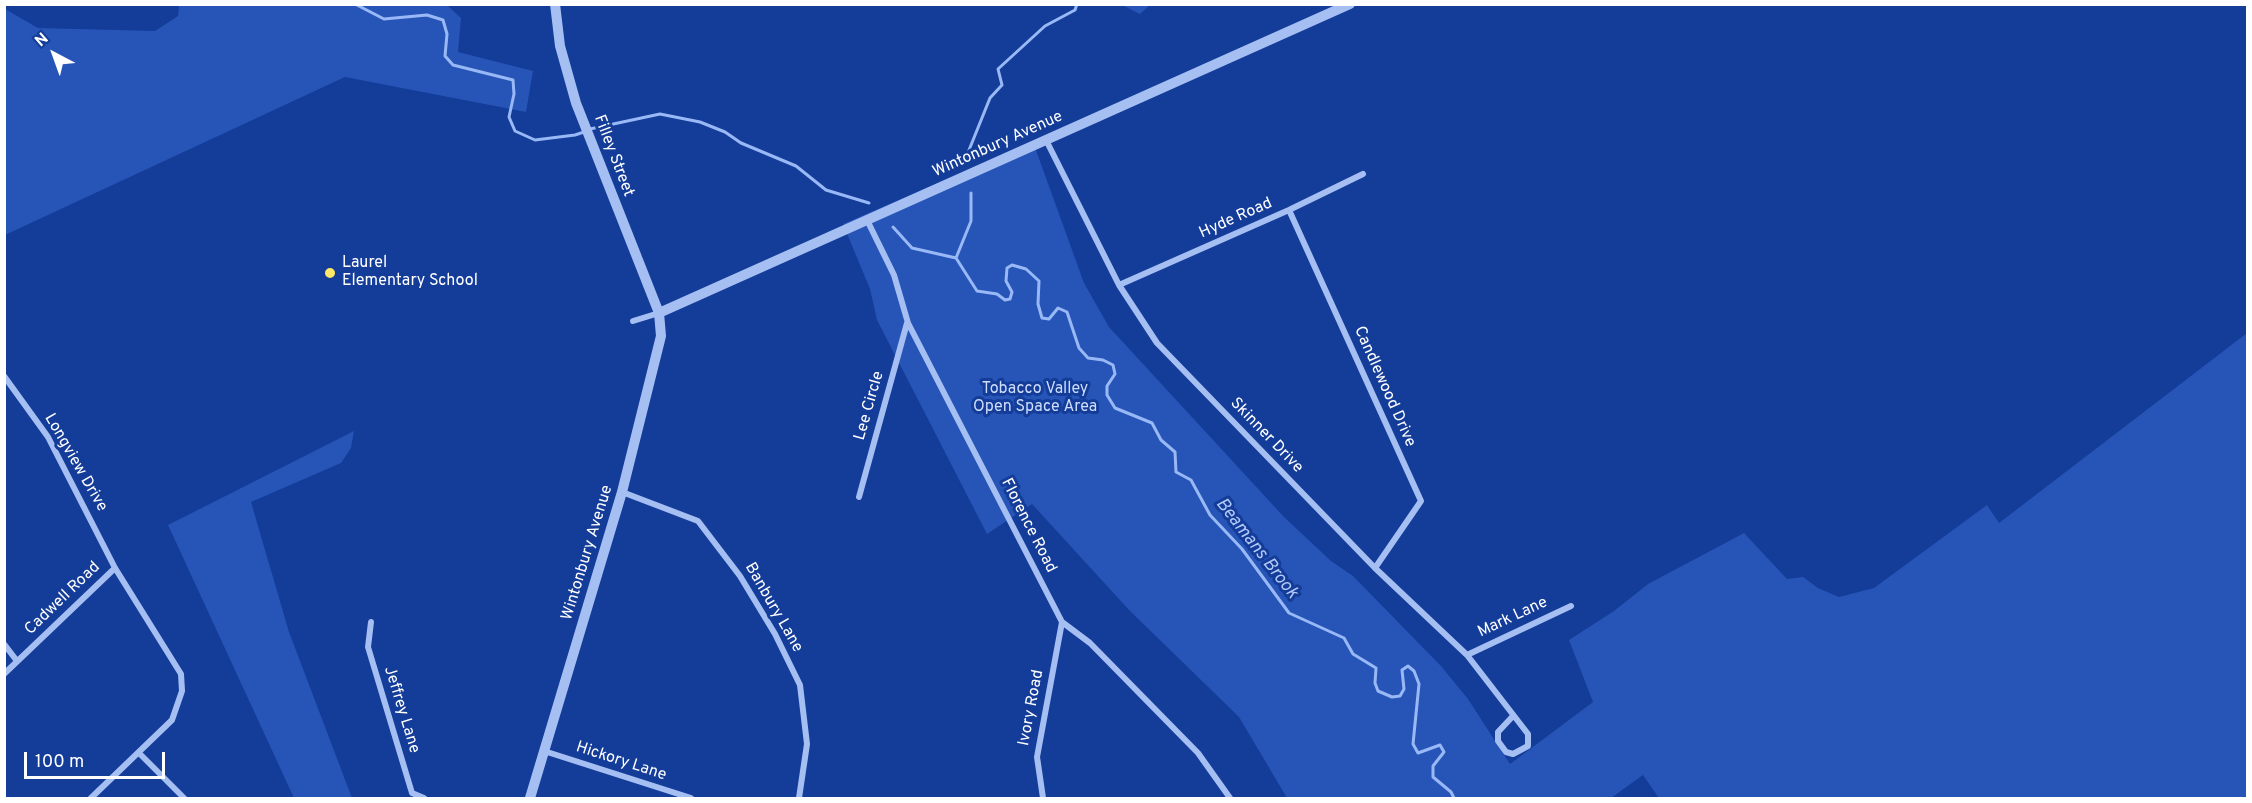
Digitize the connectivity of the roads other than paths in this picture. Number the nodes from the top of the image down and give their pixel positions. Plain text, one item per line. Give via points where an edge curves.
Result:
1 (555, 4) edge
2 (1350, 4) edge
3 (1046, 140) junction
4 (1363, 174) dead end
5 (1289, 210) junction
6 (867, 220) junction
7 (1119, 285) junction
8 (659, 313) junction
9 (633, 321) dead end
10 (908, 323) junction
11 (4, 376) edge
12 (622, 492) junction
13 (858, 497) dead end
14 (115, 568) junction
15 (1375, 568) junction
16 (1571, 606) dead end
17 (371, 622) dead end
18 (1062, 622) junction
19 (4, 644) edge
20 (1467, 655) junction
21 (17, 661) junction
22 (4, 674) edge
23 (1513, 716) junction
24 (544, 751) junction
25 (139, 753) junction
26 (92, 798) edge
27 (184, 798) edge
28 (424, 798) edge
29 (530, 798) edge
30 (691, 798) edge
31 (799, 798) edge
32 (1043, 798) edge
33 (1230, 798) edge

1 - 8 street, Filley Street via 560,46 587,131
2 - 3 street, Wintonbury Avenue
3 - 6 street, Wintonbury Avenue
3 - 7 street, Skinner Drive
4 - 5 street, Hyde Road
5 - 7 street, Hyde Road
5 - 15 street, Candlewood Drive via 1420,501
6 - 8 street, Wintonbury Avenue
6 - 10 street, Florence Road via 894,275
7 - 15 street, Skinner Drive via 1157,343
8 - 9 street, Wintonbury Avenue
8 - 12 street, Wintonbury Avenue via 661,336
10 - 13 street, Lee Circle
10 - 18 street, Florence Road
11 - 14 street, Longview Drive via 48,437
12 - 24 street, Wintonbury Avenue
12 - 31 street, Banbury Lane via 698,521 740,576 775,633 800,685 807,744
14 - 21 street, Cadwell Road
14 - 25 street, Longview Drive via 181,674 182,691 172,720
15 - 20 street, Skinner Drive
16 - 20 street, Mark Lane
17 - 28 street, Jeffrey Lane via 371,658 412,793
18 - 32 street, Ivory Road via 1037,757
18 - 33 street, Florence Road via 1090,643 1198,753
19 - 21 street
20 - 23 street, Skinner Drive
21 - 22 street, Cadwell Road
23 - 23 street, Skinner Drive via 1528,734 1528,746 1513,754 1506,752 1498,741 1498,732
24 - 29 street, Wintonbury Avenue
24 - 30 street, Hickory Lane
25 - 26 street, Longview Drive
25 - 27 street

